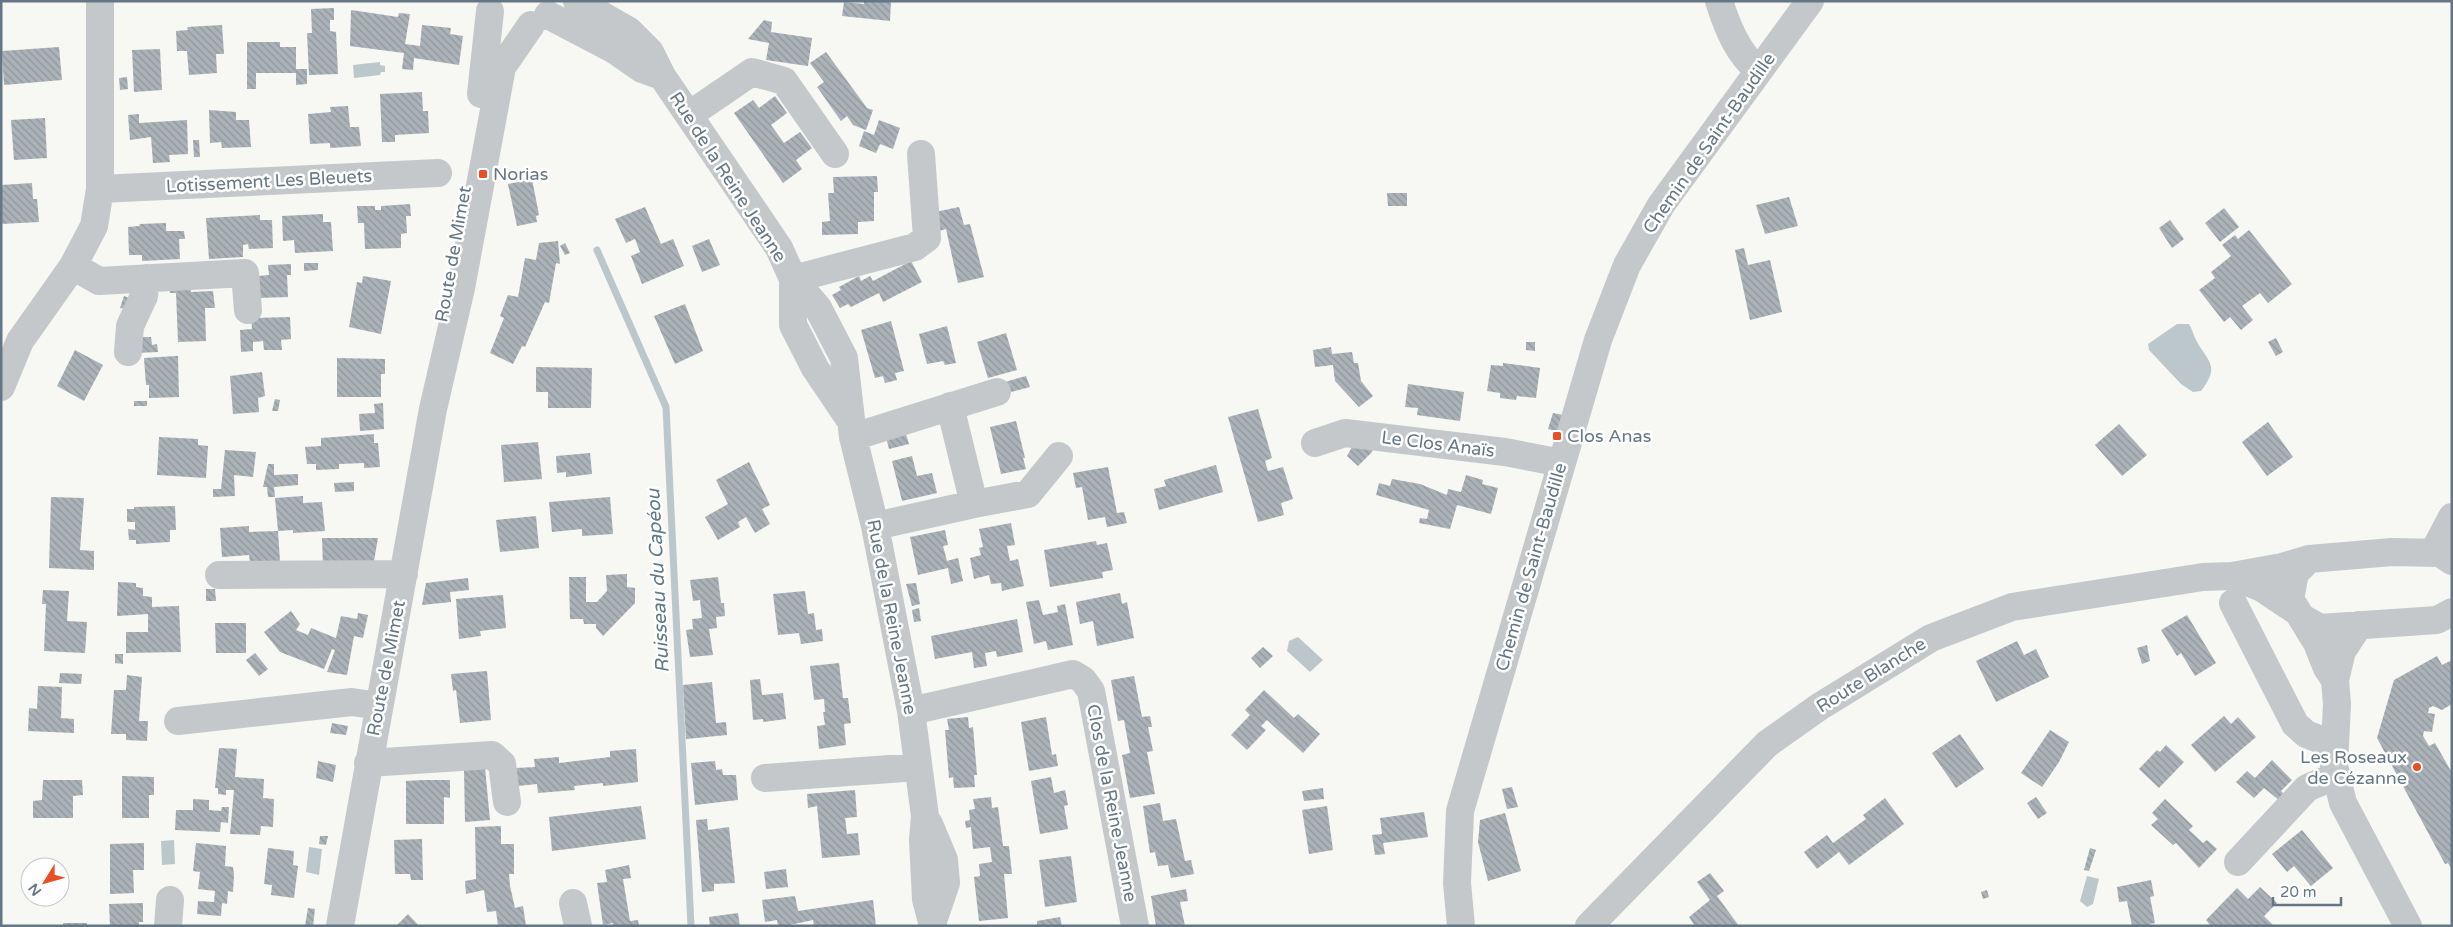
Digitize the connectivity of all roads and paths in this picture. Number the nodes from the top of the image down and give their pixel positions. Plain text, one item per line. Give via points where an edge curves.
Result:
1 (100, 1) edge
2 (577, 1) edge
3 (1719, 1) edge
4 (1810, 1) edge
5 (488, 6) edge
6 (545, 14) edge
7 (1759, 71) junction
8 (662, 76) junction
9 (688, 115) junction
10 (836, 154) dead end
11 (921, 154) dead end
12 (438, 173) dead end
13 (100, 189) junction
14 (72, 266) junction
15 (146, 278) junction
16 (793, 280) junction
17 (248, 310) dead end
18 (128, 352) dead end
19 (844, 358) junction
20 (815, 368) junction
21 (1, 387) edge
22 (997, 392) dead end
23 (950, 406) junction
24 (433, 410) junction
25 (852, 429) junction
26 (1315, 443) dead end
27 (1059, 456) dead end
28 (1562, 464) junction
29 (974, 504) junction
30 (2452, 516) edge
31 (875, 526) junction
32 (2442, 557) edge
33 (2308, 559) junction
34 (404, 574) junction
35 (219, 575) dead end
36 (2232, 576) junction
37 (2233, 603) dead end
38 (2452, 612) edge
39 (2300, 615) junction
40 (2359, 625) junction
41 (2335, 680) junction
42 (379, 706) junction
43 (911, 711) junction
44 (178, 721) dead end
45 (2334, 745) junction
46 (368, 763) junction
47 (918, 767) junction
48 (2335, 776) junction
49 (765, 778) dead end
50 (507, 802) dead end
51 (2238, 862) dead end
52 (2390, 890) junction
53 (933, 923) edge
54 (340, 926) edge
55 (1134, 926) edge
56 (1461, 926) edge
57 (1589, 926) edge
58 (2408, 926) edge
59 (2429, 926) edge

1 - 13 street
2 - 8 street, Rue de la Reine Jeanne via 629,31 650,52
3 - 7 street via 1724,19 1745,60
4 - 7 street, Chemin de Saint-Baudille
5 - 6 street, Route de Mimet via 498,19 519,26
5 - 24 street, Route de Mimet via 485,63 459,233 439,333
6 - 8 street, Rue de la Reine Jeanne
6 - 24 street, Route de Mimet via 502,67 461,288
7 - 28 street, Chemin de Saint-Baudille via 1661,205 1627,265 1598,340
8 - 9 street, Rue de la Reine Jeanne
9 - 10 street via 752,72 784,81
9 - 16 street, Rue de la Reine Jeanne via 779,248
11 - 16 street via 927,238 915,248
12 - 13 street, Lotissement Les Bleuets
13 - 14 street via 94,226
14 - 15 street via 99,281
14 - 21 street via 20,341
15 - 17 street via 245,273
15 - 18 street via 144,296 130,326
16 - 19 street, Rue de la Reine Jeanne via 818,308
16 - 20 street, Rue de la Reine Jeanne via 793,325
19 - 20 street
19 - 25 street, Rue de la Reine Jeanne
20 - 25 street, Rue de la Reine Jeanne
22 - 23 street
23 - 25 street
23 - 29 street
24 - 34 street, Route de Mimet
25 - 31 street, Rue de la Reine Jeanne
26 - 28 street, Le Clos Anaïs via 1345,432 1505,452
27 - 29 street via 1028,494
28 - 56 street, Chemin de Saint-Baudille via 1460,811 1457,883
29 - 31 street
30 - 32 street
31 - 43 street, Rue de la Reine Jeanne
32 - 33 street, Route Blanche via 2392,552
33 - 36 street, Route Blanche
33 - 39 street via 2295,573 2290,599
34 - 35 street
34 - 42 street, Route de Mimet
36 - 39 street, Route Blanche via 2262,588
36 - 57 street, Route Blanche via 2203,577 2012,607 1931,638 1819,706 1767,744
37 - 45 street via 2295,724 2306,734
38 - 40 street, Route Blanche via 2437,620
39 - 40 street, Route Blanche via 2320,628
39 - 41 street
40 - 41 street via 2342,652
41 - 45 street
42 - 44 street via 352,702
42 - 46 street, Route de Mimet
43 - 47 street, Rue de la Reine Jeanne
43 - 55 street, Clos de la Reine Jeanne via 1073,674 1083,680 1091,691
45 - 48 street
46 - 50 street via 492,755 502,764
46 - 54 street, Route de Mimet
47 - 49 street
47 - 53 street, Rue de la Reine Jeanne via 925,816 944,860 946,883
48 - 51 street via 2307,788
48 - 52 street via 2343,803
52 - 58 street
52 - 59 street

